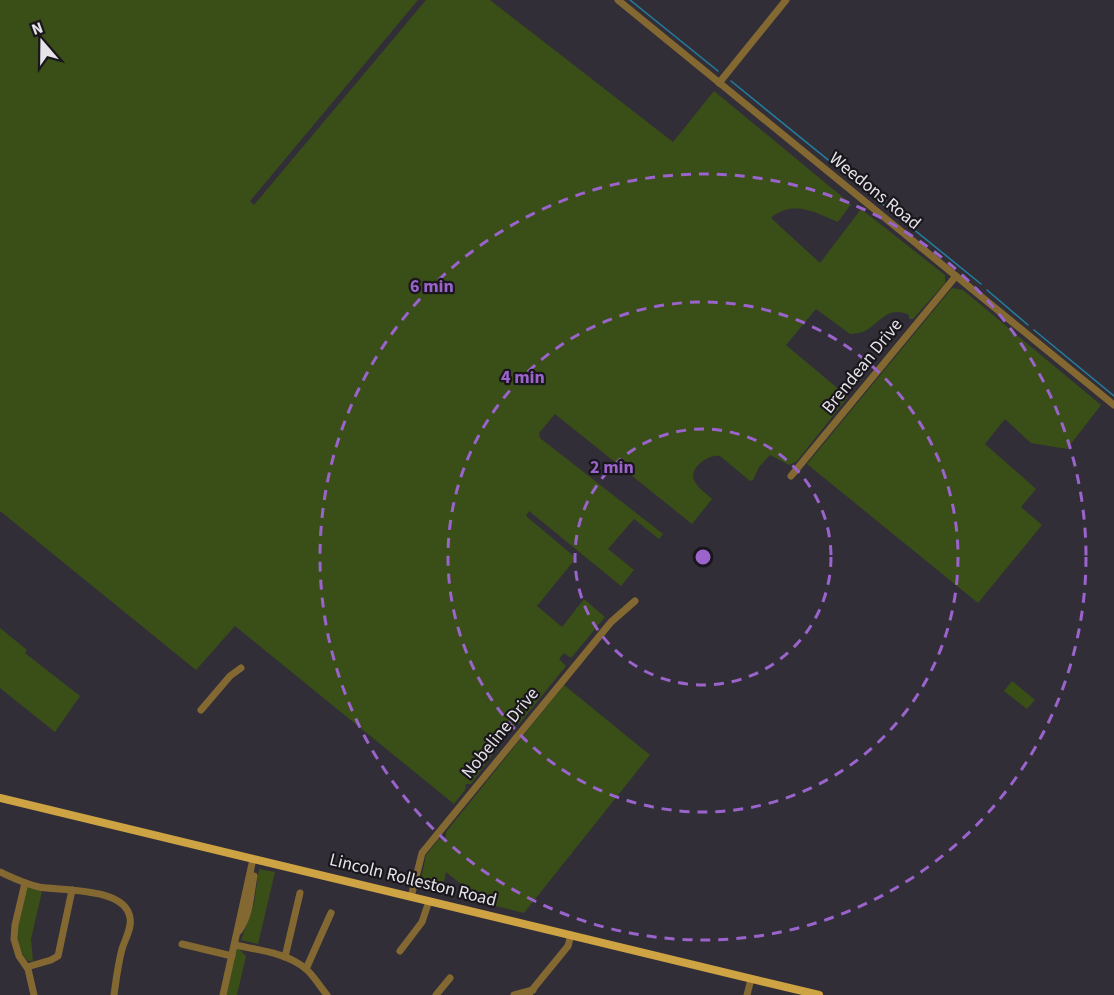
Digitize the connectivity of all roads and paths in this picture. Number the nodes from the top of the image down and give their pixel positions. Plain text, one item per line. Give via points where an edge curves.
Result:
1 (618, 0) edge
2 (786, 0) edge
3 (719, 83) junction
4 (956, 276) junction
5 (1114, 405) edge
6 (791, 476) dead end
7 (635, 601) dead end
8 (241, 668) dead end
9 (201, 710) dead end
10 (0, 798) edge
11 (255, 859) junction
12 (0, 872) edge
13 (25, 883) junction
14 (72, 890) junction
15 (300, 892) dead end
16 (411, 897) junction
17 (429, 901) junction
18 (331, 913) dead end
19 (571, 935) junction
20 (182, 944) dead end
21 (235, 945) junction
22 (400, 951) dead end
23 (232, 956) junction
24 (285, 957) junction
25 (27, 967) junction
26 (306, 969) junction
27 (450, 978) dead end
28 (751, 979) junction
29 (530, 992) edge
30 (34, 995) edge
31 (114, 995) edge
32 (223, 995) edge
33 (327, 995) edge
34 (436, 995) edge
35 (514, 995) edge
36 (747, 995) edge
37 (819, 995) edge

1 - 3 street, Weedons Road
2 - 3 street
3 - 4 street, Weedons Road
4 - 5 street, Weedons Road
4 - 6 street, Brendean Drive
7 - 16 street, Nobeline Drive via 611,622 422,853
8 - 9 street
10 - 11 main road, Lincoln Rolleston Road
11 - 16 main road, Lincoln Rolleston Road
11 - 21 street via 250,907
12 - 13 street
13 - 14 street
13 - 25 street via 14,939
14 - 25 street via 57,956
14 - 31 street via 114,898 129,914
15 - 24 street
16 - 17 main road, Lincoln Rolleston Road
17 - 19 main road, Lincoln Rolleston Road
17 - 22 street via 422,922
18 - 26 street
19 - 28 main road, Lincoln Rolleston Road
19 - 29 street via 567,946
20 - 23 street
21 - 23 street
21 - 24 street
23 - 32 street
24 - 26 street
25 - 30 street
26 - 33 street
27 - 34 street
28 - 36 street
28 - 37 main road, Lincoln Rolleston Road
29 - 35 street

